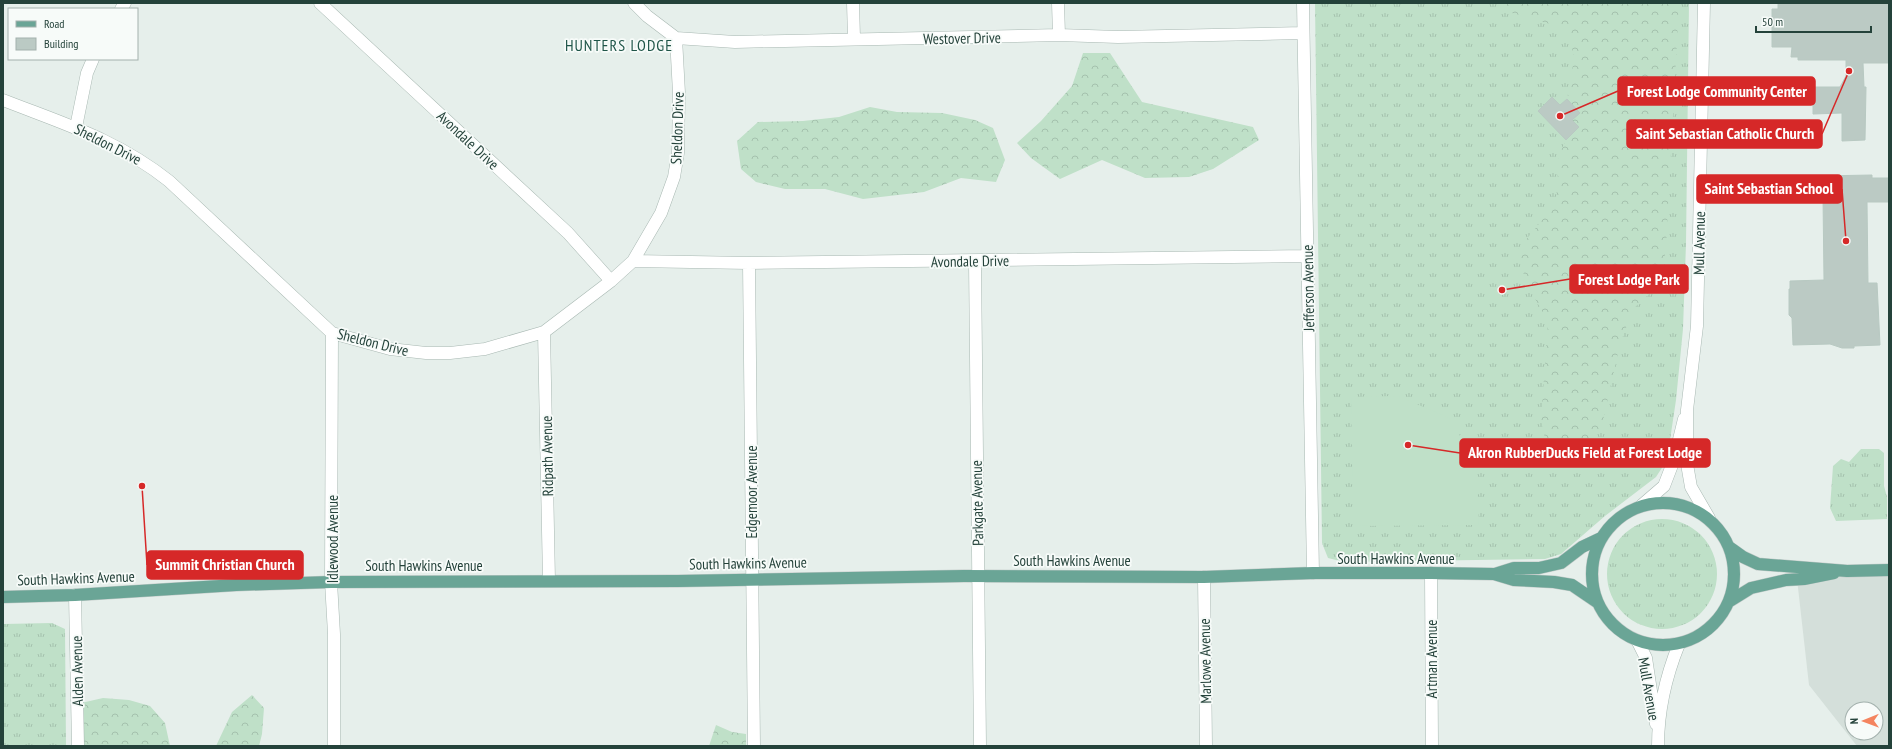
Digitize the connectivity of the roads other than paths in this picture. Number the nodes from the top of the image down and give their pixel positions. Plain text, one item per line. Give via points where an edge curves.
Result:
1 (320, 3) edge
2 (634, 3) edge
3 (647, 3) edge
4 (853, 3) edge
5 (1058, 3) edge
6 (1303, 3) edge
7 (1704, 3) edge
8 (647, 16) junction
9 (1303, 33) junction
10 (1059, 35) junction
11 (676, 38) junction
12 (854, 38) junction
13 (93, 60) edge
14 (3, 100) edge
15 (76, 127) junction
16 (1308, 256) junction
17 (633, 261) junction
18 (975, 261) junction
19 (749, 263) junction
20 (611, 281) junction
21 (332, 332) junction
22 (544, 332) junction
23 (1687, 410) junction
24 (1642, 506) junction
25 (1709, 518) junction
26 (1601, 538) junction
27 (1729, 547) junction
28 (1889, 570) edge
29 (1847, 571) junction
30 (1431, 573) junction
31 (1313, 574) junction
32 (1494, 574) junction
33 (978, 576) junction
34 (1204, 577) junction
35 (751, 579) junction
36 (549, 580) junction
37 (331, 582) junction
38 (75, 595) junction
39 (3, 597) edge
40 (1730, 601) junction
41 (1597, 602) junction
42 (1638, 642) junction
43 (1679, 644) junction
44 (1658, 742) edge
45 (78, 746) edge
46 (334, 746) edge
47 (754, 746) edge
48 (980, 746) edge
49 (1206, 746) edge
50 (1432, 746) edge

1 - 20 street, Avondale Drive via 568,233
2 - 8 street
3 - 8 street
4 - 12 street
5 - 10 street
6 - 9 street, Jefferson Avenue
7 - 23 street, Mull Avenue via 1697,326
8 - 11 street
9 - 10 street, Westover Drive via 1118,37
9 - 16 street, Jefferson Avenue
10 - 12 street, Westover Drive
11 - 12 street, Westover Drive via 735,42
11 - 17 street, Sheldon Drive via 679,116 678,153 674,177 661,213
13 - 15 street via 87,74
14 - 15 street, Sheldon Drive
15 - 21 street, Sheldon Drive via 125,150 169,181
16 - 18 street, Avondale Drive
16 - 31 street, Jefferson Avenue
17 - 19 street, Avondale Drive
17 - 20 street, Sheldon Drive
18 - 19 street, Avondale Drive
18 - 33 street, Parkgate Avenue
19 - 35 street, Edgemoor Avenue
20 - 22 street, Sheldon Drive
21 - 22 street, Sheldon Drive via 390,349 426,353 485,349
21 - 37 street, Idlewood Avenue
22 - 36 street, Ridpath Avenue
23 - 24 street, Mull Avenue via 1674,460 1664,486
23 - 25 street, Mull Avenue via 1687,464 1691,487
24 - 25 main road via 1659,502 1677,504 1694,509
24 - 26 main road via 1626,513 1612,524
25 - 27 main road via 1721,531
26 - 32 main road, South Hawkins Avenue via 1582,547 1561,563 1539,568 1514,568
26 - 41 main road via 1592,569 1592,586
27 - 29 main road via 1743,558 1758,564
27 - 40 main road via 1734,560 1735,574
28 - 29 main road
29 - 40 main road via 1751,588
30 - 31 main road, South Hawkins Avenue
30 - 32 main road, South Hawkins Avenue
30 - 50 street, Artman Avenue
31 - 34 main road, South Hawkins Avenue
32 - 41 main road, South Hawkins Avenue via 1514,580 1572,585
33 - 34 main road, South Hawkins Avenue
33 - 35 main road, South Hawkins Avenue
33 - 48 street, Parkgate Avenue
34 - 49 street, Marlowe Avenue
35 - 36 main road, South Hawkins Avenue
35 - 47 street, Edgemoor Avenue
36 - 37 main road, South Hawkins Avenue
37 - 38 main road, South Hawkins Avenue
37 - 46 street, Idlewood Avenue via 334,634
38 - 39 main road, South Hawkins Avenue
38 - 45 street, Alden Avenue
40 - 43 main road via 1710,629 1695,639
41 - 42 main road via 1607,619 1621,632
42 - 43 main road via 1659,646
42 - 44 street, Mull Avenue via 1646,658
43 - 44 street, Mull Avenue via 1670,666

